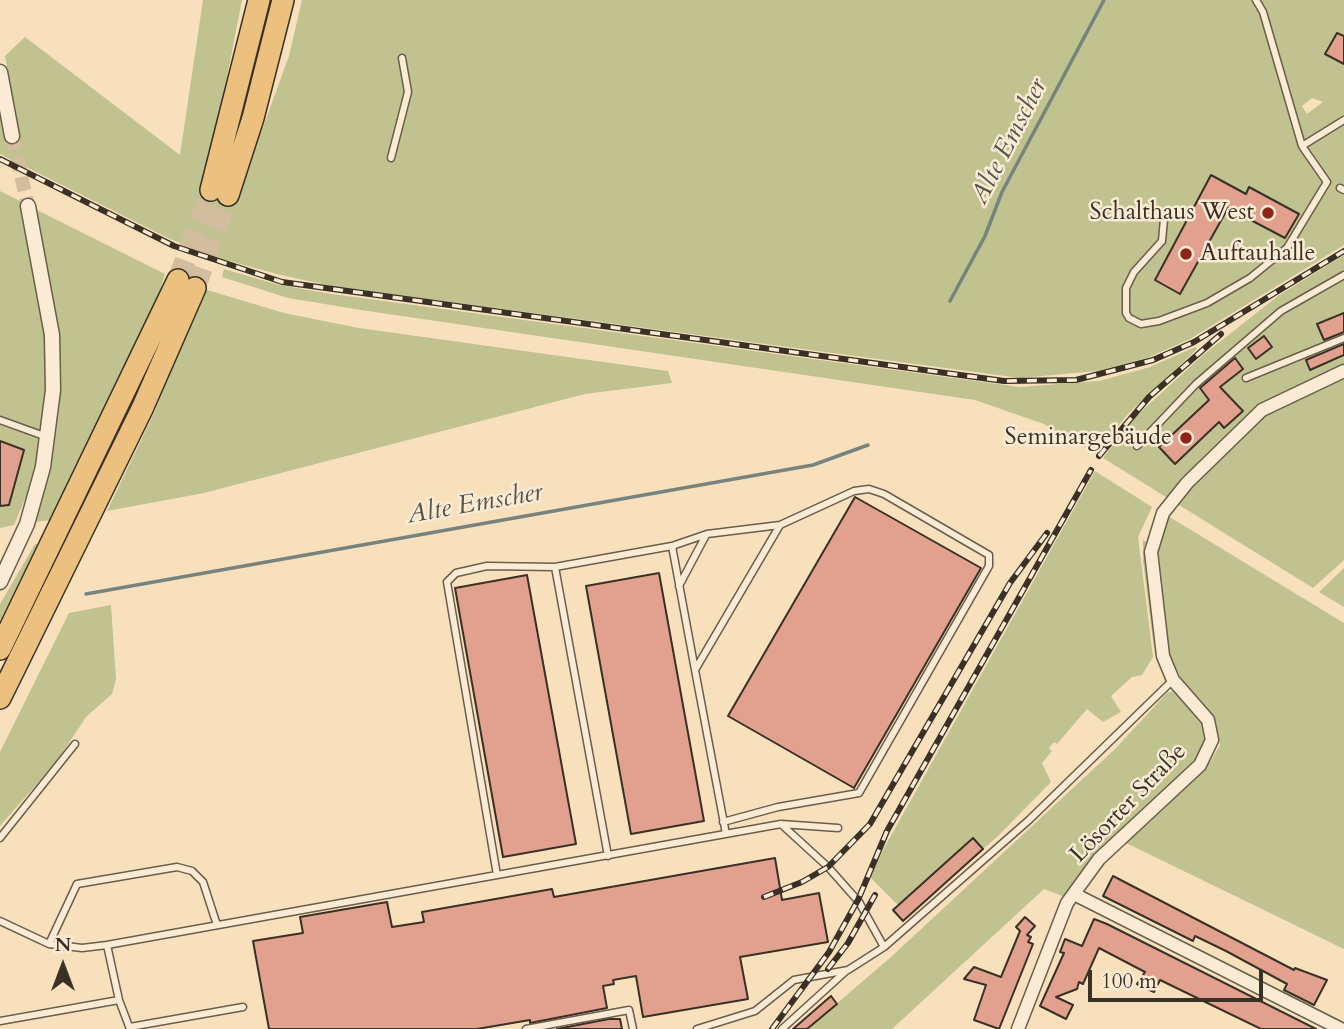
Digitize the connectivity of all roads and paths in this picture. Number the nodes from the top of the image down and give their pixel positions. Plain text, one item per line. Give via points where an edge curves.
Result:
1 (258, 0) edge
2 (283, 0) edge
3 (1256, 0) edge
4 (402, 58) dead end
5 (0, 72) edge
6 (1344, 120) edge
7 (12, 136) tunnel mouth
8 (1302, 146) junction
9 (391, 158) dead end
10 (28, 206) tunnel mouth
11 (1164, 219) dead end
12 (1344, 275) edge
13 (1344, 338) edge
14 (1344, 371) edge
15 (1246, 378) dead end
16 (0, 420) edge
17 (47, 437) junction
18 (1137, 446) dead end
19 (780, 525) junction
20 (707, 534) junction
21 (672, 546) junction
22 (555, 567) junction
23 (0, 582) edge
24 (680, 586) junction
25 (0, 649) edge
26 (695, 670) junction
27 (1172, 680) junction
28 (0, 698) edge
29 (75, 744) dead end
30 (723, 822) junction
31 (781, 824) junction
32 (838, 828) dead end
33 (726, 834) junction
34 (0, 838) edge
35 (608, 856) junction
36 (496, 875) junction
37 (1074, 894) junction
38 (0, 921) edge
39 (217, 925) junction
40 (49, 944) junction
41 (107, 945) junction
42 (884, 947) junction
43 (848, 970) junction
44 (119, 1000) junction
45 (243, 1007) dead end
46 (0, 1021) edge
47 (130, 1028) edge
48 (526, 1029) edge
49 (633, 1029) edge
50 (697, 1029) edge
51 (782, 1029) edge
52 (1018, 1029) edge
53 (1341, 1029) edge

1 - 2 highway via 220,192 253,118
3 - 8 lane
4 - 9 lane via 408,92
5 - 7 street
6 - 8 lane
8 - 11 lane via 1327,182 1287,248 1229,292 1141,324 1126,313 1126,288 1162,241
10 - 17 street via 52,335 53,390
12 - 18 lane via 1272,318 1196,384
13 - 15 lane
14 - 27 street, Lösorter Straße via 1262,410 1163,513 1152,542 1151,565 1163,656
16 - 17 lane
17 - 23 street via 27,524
19 - 20 lane
19 - 26 lane
19 - 30 lane via 854,491 869,489 978,546 989,555 989,566 859,793
20 - 21 lane
20 - 24 lane
21 - 22 lane
21 - 24 lane
22 - 35 lane
22 - 36 lane via 487,566 456,573 447,582
24 - 26 lane
25 - 28 highway via 186,284 142,409
26 - 30 lane
27 - 37 street, Lösorter Straße via 1208,720 1212,732 1208,752 1200,765 1099,859
27 - 42 lane via 1049,802
29 - 34 lane
30 - 33 lane
31 - 32 lane
31 - 33 lane
31 - 42 lane via 850,891 867,912
33 - 35 lane
35 - 36 lane
36 - 39 lane
37 - 52 street, Lösorter Straße via 1060,918
37 - 53 street
38 - 40 lane
39 - 40 lane via 203,881 192,871 177,867 77,884
39 - 41 lane
40 - 41 lane
41 - 44 lane
42 - 43 lane
43 - 50 lane via 794,980 755,1011
43 - 51 lane
44 - 46 lane
44 - 47 lane
45 - 47 lane
48 - 49 lane via 629,1010

